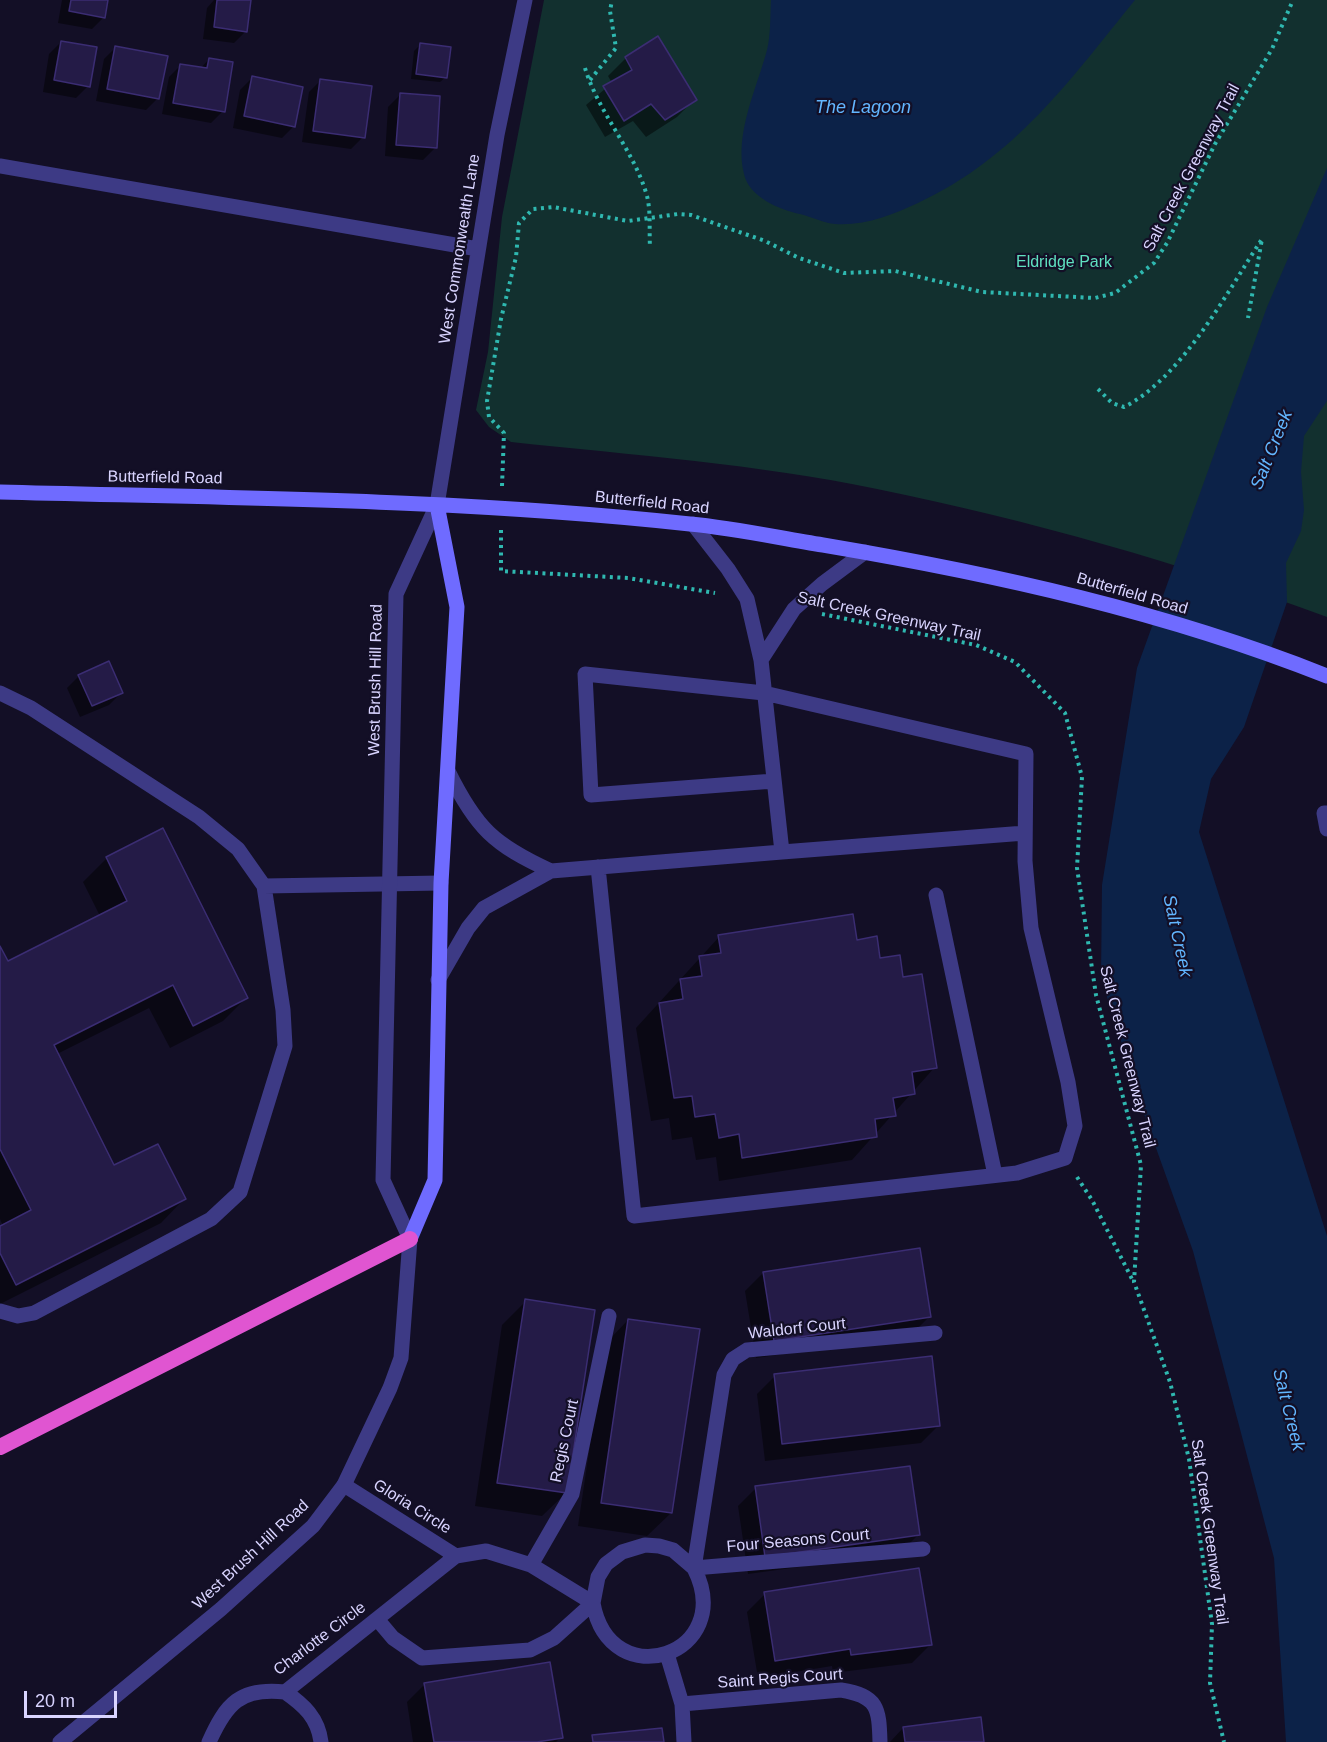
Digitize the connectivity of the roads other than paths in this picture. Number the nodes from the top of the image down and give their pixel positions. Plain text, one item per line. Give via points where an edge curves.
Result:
1 (525, 0) edge
2 (0, 166) edge
3 (478, 249) junction
4 (0, 492) edge
5 (437, 505) junction
6 (693, 524) junction
7 (865, 552) junction
8 (761, 660) junction
9 (1327, 676) edge
10 (0, 693) edge
11 (764, 693) junction
12 (448, 771) junction
13 (774, 781) junction
14 (1327, 813) edge
15 (1327, 829) edge
16 (1025, 833) junction
17 (782, 852) junction
18 (598, 867) junction
19 (551, 871) junction
20 (388, 883) junction
21 (441, 884) junction
22 (264, 886) junction
23 (936, 895) dead end
24 (438, 980) junction
25 (995, 1175) junction
26 (411, 1239) junction
27 (0, 1311) edge
28 (609, 1316) dead end
29 (935, 1333) dead end
30 (0, 1447) edge
31 (344, 1485) junction
32 (923, 1549) dead end
33 (456, 1556) junction
34 (531, 1565) junction
35 (694, 1568) junction
36 (593, 1603) junction
37 (377, 1619) junction
38 (667, 1654) junction
39 (285, 1692) junction
40 (682, 1704) junction
41 (60, 1742) edge
42 (209, 1742) edge
43 (321, 1742) edge
44 (684, 1742) edge
45 (880, 1742) edge

1 - 3 street, West Commonwealth Lane
2 - 3 street
3 - 5 street, West Commonwealth Lane
4 - 5 main road, Butterfield Road
5 - 6 main road, Butterfield Road
5 - 12 main road, West Brush Hill Road via 457,606
5 - 20 street, West Brush Hill Road via 396,594
6 - 7 main road, Butterfield Road
6 - 8 street via 747,599
7 - 8 street via 794,609
7 - 9 main road, Butterfield Road via 1125,608
8 - 11 street
10 - 22 street via 31,708 199,817 238,849
11 - 13 street
11 - 13 street via 585,674 591,795
11 - 16 street via 1026,754
12 - 19 street via 466,808 489,836
12 - 21 main road, West Brush Hill Road
13 - 17 street
14 - 15 street
16 - 17 street
16 - 25 street via 1031,928 1075,1126 1065,1158 1017,1173
17 - 18 street
18 - 19 street
18 - 25 street via 634,1216
19 - 24 street via 484,908
20 - 21 street
20 - 22 street
20 - 26 street, West Brush Hill Road via 383,1180
21 - 24 main road, West Brush Hill Road
22 - 27 street via 285,1046 240,1192 211,1219 34,1313 18,1316
23 - 25 street
24 - 26 main road, West Brush Hill Road via 435,1180
26 - 30 highway
26 - 31 street, West Brush Hill Road via 402,1358
28 - 34 street, Regis Court via 572,1494
29 - 35 street, Waldorf Court via 747,1350 733,1359 724,1376
31 - 33 street, Gloria Circle
31 - 41 street, West Brush Hill Road via 314,1526
32 - 35 street, Four Seasons Court
33 - 34 street, Gloria Circle via 486,1551
33 - 37 street, Charlotte Circle
34 - 36 street, Gloria Circle
35 - 36 street via 673,1550 645,1545 617,1554 598,1576
35 - 38 street via 705,1597 704,1612 692,1638
36 - 37 street via 554,1638 530,1650 422,1658 399,1644
36 - 38 street via 602,1630 623,1651 651,1657
37 - 39 street, Charlotte Circle
38 - 40 street
39 - 42 street, Charlotte Circle via 267,1690 239,1698 219,1719
39 - 43 street via 311,1713
40 - 44 street
40 - 45 street, Saint Regis Court via 841,1690 861,1693 874,1704

